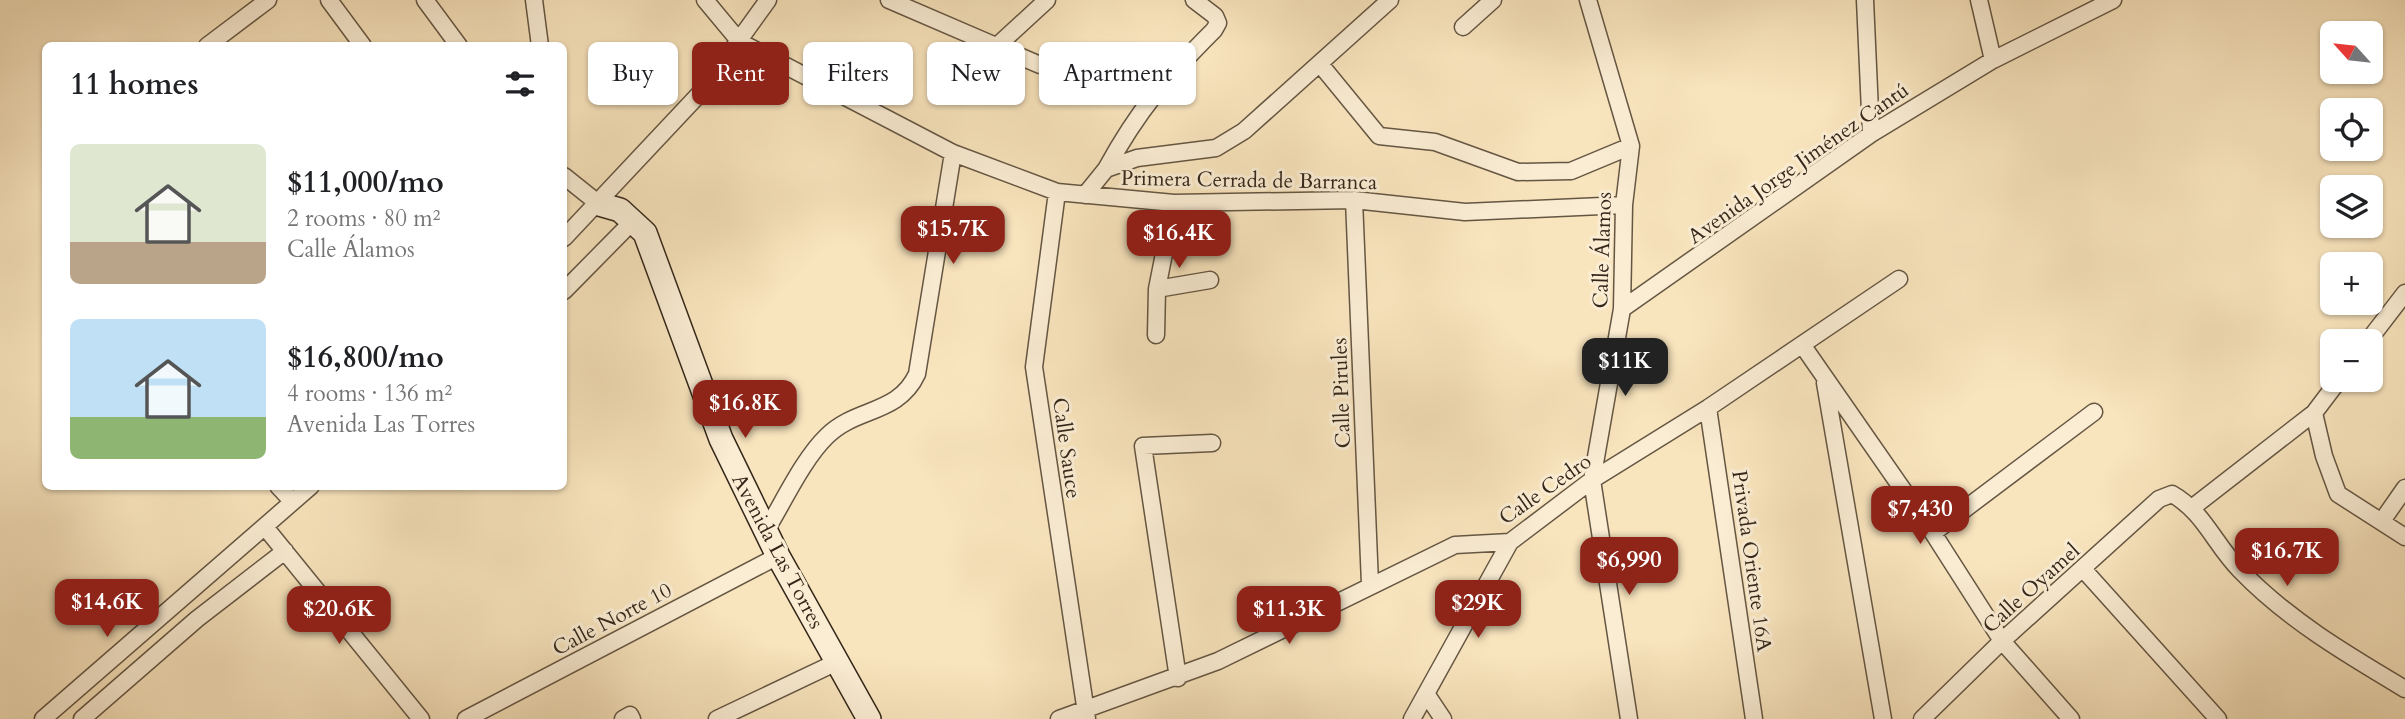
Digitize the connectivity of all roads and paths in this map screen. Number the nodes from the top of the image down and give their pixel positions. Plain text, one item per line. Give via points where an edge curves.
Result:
1 (268, 0) edge
2 (330, 0) edge
3 (425, 0) edge
4 (534, 0) edge
5 (705, 0) edge
6 (768, 0) edge
7 (1047, 0) edge
8 (1493, 0) edge
9 (1588, 0) edge
10 (1865, 0) edge
11 (1979, 0) edge
12 (2073, 0) edge
13 (2113, 0) edge
14 (892, 1) edge
15 (1382, 2) edge
16 (1205, 3) edge
17 (2076, 17) junction
18 (1463, 27) dead end
19 (211, 42) edge
20 (360, 42) edge
21 (456, 42) edge
22 (539, 42) edge
23 (740, 42) joint
24 (985, 42) edge
25 (1001, 42) edge
26 (1993, 60) junction
27 (1320, 64) junction
28 (789, 68) edge
29 (692, 102) edge
30 (1871, 134) junction
31 (1631, 146) junction
32 (953, 153) junction
33 (1106, 169) junction
34 (567, 178) edge
35 (1057, 192) junction
36 (1084, 195) junction
37 (1354, 200) junction
38 (1174, 202) junction
39 (599, 204) junction
40 (1623, 205) junction
41 (633, 221) junction
42 (567, 235) edge
43 (1899, 279) dead end
44 (1210, 280) dead end
45 (567, 288) edge
46 (1157, 289) junction
47 (2405, 293) edge
48 (1622, 309) junction
49 (2377, 329) edge
50 (1156, 335) dead end
51 (1803, 346) junction
52 (1825, 380) junction
53 (2330, 392) edge
54 (1708, 408) junction
55 (2094, 412) dead end
56 (2314, 413) junction
57 (1212, 443) dead end
58 (1592, 480) junction
59 (2405, 488) edge
60 (282, 490) edge
61 (306, 490) edge
62 (292, 502) junction
63 (2193, 508) junction
64 (2382, 522) junction
65 (265, 527) junction
66 (765, 532) junction
67 (1933, 533) junction
68 (2405, 537) edge
69 (1510, 542) junction
70 (285, 551) junction
71 (778, 556) junction
72 (2083, 569) junction
73 (1370, 584) junction
74 (194, 586) junction
75 (197, 619) junction
76 (2003, 641) junction
77 (837, 662) junction
78 (1178, 678) junction
79 (2405, 689) edge
80 (1427, 695) junction
81 (1086, 715) edge
82 (43, 719) edge
83 (82, 719) edge
84 (421, 719) edge
85 (466, 719) edge
86 (623, 719) edge
87 (632, 719) edge
88 (717, 719) edge
89 (869, 719) edge
90 (1059, 719) edge
91 (1412, 719) edge
92 (1443, 719) edge
93 (1629, 719) edge
94 (1754, 719) edge
95 (1883, 719) edge
96 (1922, 719) edge
97 (2071, 719) edge
98 (2218, 719) edge

1 - 19 street
2 - 20 street
3 - 21 street
4 - 22 street
5 - 23 street
6 - 23 street
7 - 25 street
8 - 18 street
9 - 31 street
10 - 30 street
11 - 26 street
12 - 17 street
13 - 17 street, Avenida Jorge Jiménez Cantú
14 - 24 street
15 - 27 street
16 - 33 street via 1218,23 1214,30 1163,81 1132,122
17 - 26 street, Avenida Jorge Jiménez Cantú
26 - 30 street, Avenida Jorge Jiménez Cantú
27 - 31 street via 1378,136 1435,142 1518,172 1571,171
27 - 33 street via 1244,131 1216,148 1137,158
28 - 32 street, Primera Cerrada de Barranca
29 - 39 street
30 - 48 street, Avenida Jorge Jiménez Cantú
31 - 40 street, Calle Álamos
32 - 35 street, Primera Cerrada de Barranca
32 - 66 street via 917,374 909,391 827,435
33 - 36 street
34 - 39 street
35 - 36 street, Primera Cerrada de Barranca
35 - 81 street, Calle Sauce via 1034,367
36 - 38 street, Primera Cerrada de Barranca
37 - 38 street, Primera Cerrada de Barranca
37 - 40 street, Primera Cerrada de Barranca via 1465,212
37 - 73 street, Calle Pirules
38 - 46 street
39 - 41 main road, Avenida Las Torres via 620,210
39 - 42 street
40 - 48 street, Calle Álamos
41 - 45 street
41 - 66 main road, Avenida Las Torres via 645,233 721,439
43 - 51 street, Calle Cedro
44 - 46 street
46 - 50 street
47 - 49 street
48 - 58 street, Calle Álamos
51 - 52 street
51 - 54 street, Calle Cedro
52 - 67 street
52 - 95 street
53 - 56 street
54 - 58 street, Calle Cedro
54 - 94 street, Privada Oriente 16A
55 - 67 street
56 - 63 street
56 - 64 street via 2323,456 2338,494
57 - 78 street via 1143,446
58 - 69 street, Calle Cedro
58 - 93 street, Calle Álamos
59 - 64 street
60 - 62 street
61 - 62 street
62 - 65 street
63 - 72 street, Calle Oyamel via 2172,494 2160,499
63 - 79 street via 2238,569 2293,618
64 - 68 street
65 - 70 street
65 - 74 street
66 - 71 main road, Avenida Las Torres
67 - 76 street
69 - 73 street, Calle Cedro via 1455,545
69 - 80 street
70 - 75 street
70 - 84 street
71 - 77 main road, Avenida Las Torres
71 - 85 street, Calle Norte 10
72 - 76 street, Calle Oyamel
72 - 98 street
73 - 78 street, Calle Cedro
74 - 75 street via 200,594
74 - 82 street
75 - 83 street
76 - 96 street, Calle Oyamel
76 - 97 street
77 - 88 street
77 - 89 main road, Avenida Las Torres
78 - 81 street, Calle Cedro
80 - 91 street
80 - 92 street
81 - 90 street, Calle Cedro
86 - 87 street via 630,715

